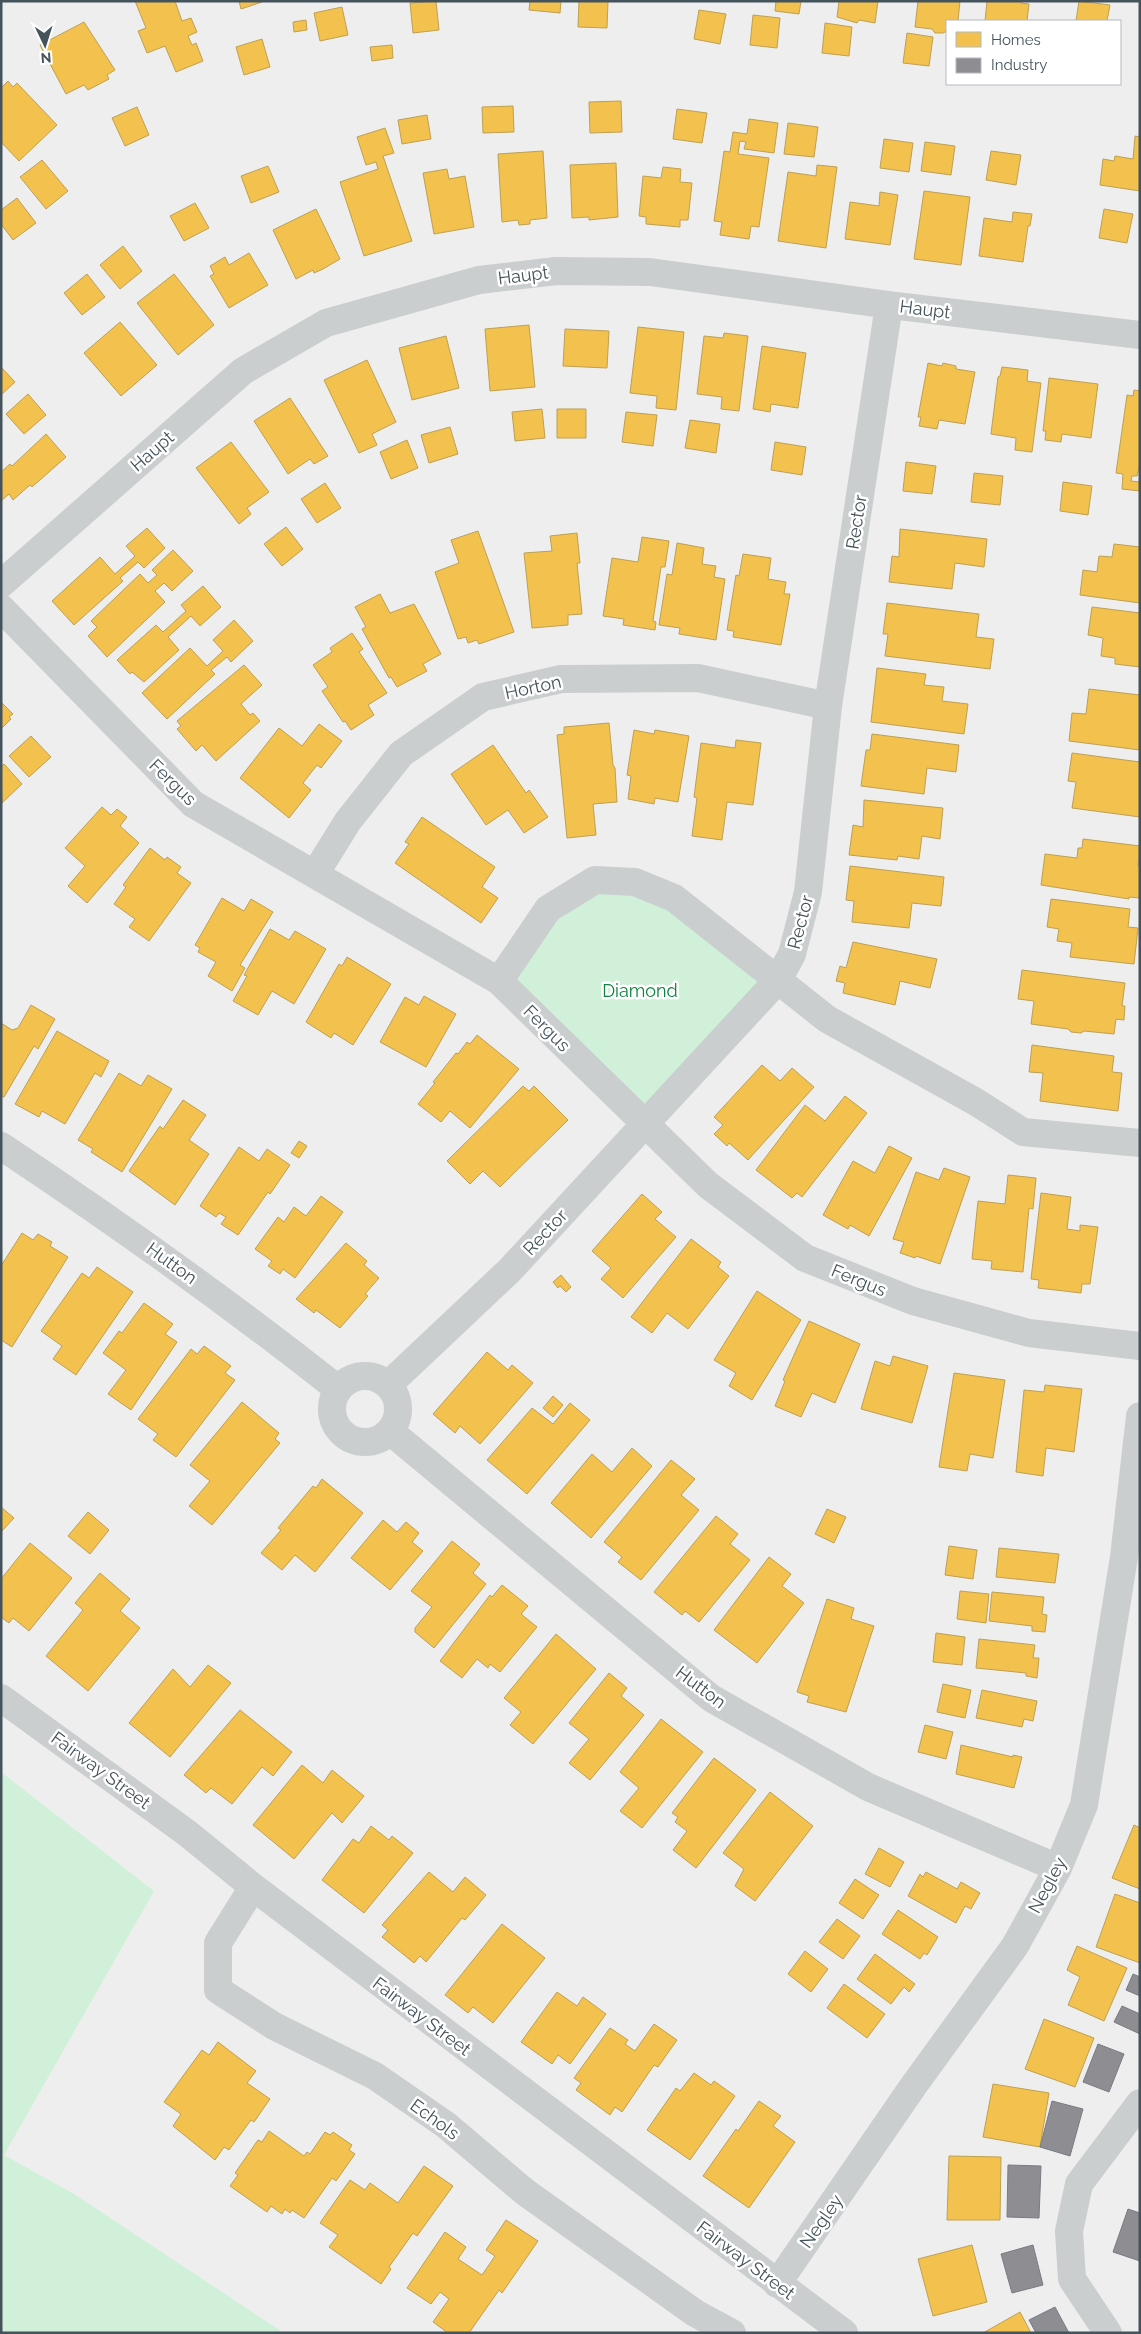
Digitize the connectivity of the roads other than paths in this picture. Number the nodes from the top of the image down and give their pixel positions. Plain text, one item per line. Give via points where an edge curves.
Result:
1 (889, 305) junction
2 (1140, 335) edge
3 (1, 584) edge
4 (1, 608) edge
5 (828, 706) junction
6 (315, 874) junction
7 (499, 980) junction
8 (778, 980) junction
9 (644, 1124) junction
10 (1140, 1143) edge
11 (1, 1146) edge
12 (1140, 1346) edge
13 (388, 1385) junction
14 (338, 1389) junction
15 (1140, 1416) edge
16 (391, 1432) junction
17 (1, 1698) edge
18 (1058, 1868) junction
19 (253, 1888) junction
20 (1140, 2103) edge
21 (777, 2284) junction
22 (732, 2333) edge
23 (844, 2333) edge
24 (1108, 2333) edge

1 - 2 street, Haupt
1 - 3 street, Haupt via 650,272 556,271 479,280 326,323 243,371
1 - 5 street, Rector
4 - 6 street, Fergus via 193,804
5 - 6 street, Horton via 698,678 561,679 484,697 401,754 348,820
5 - 8 street, Rector via 808,892 792,954
6 - 7 street, Fergus
7 - 8 street via 548,909 595,880 635,882 674,898
7 - 9 street, Fergus
8 - 9 street, Rector
8 - 10 street via 827,1019 976,1102 1023,1132
9 - 12 street, Fergus via 708,1185 805,1258 913,1301 1029,1333
9 - 13 street, Rector via 510,1270
11 - 14 street, Hutton via 127,1230
13 - 14 street via 364,1376 353,1378
13 - 16 street via 399,1402 399,1413
14 - 16 street via 332,1399 331,1411 340,1432 360,1442 372,1442
15 - 18 street, Negley via 1124,1557 1084,1805
16 - 18 street, Hutton via 711,1698 868,1787
17 - 19 street, Fairway Street via 187,1833
18 - 21 street, Negley via 1014,1946
19 - 21 street, Fairway Street
19 - 22 street, Echols via 218,1943 218,1990 274,2026 375,2076 446,2126 525,2192 695,2313
20 - 24 street via 1079,2184 1069,2231 1072,2279
21 - 23 street, Fairway Street

